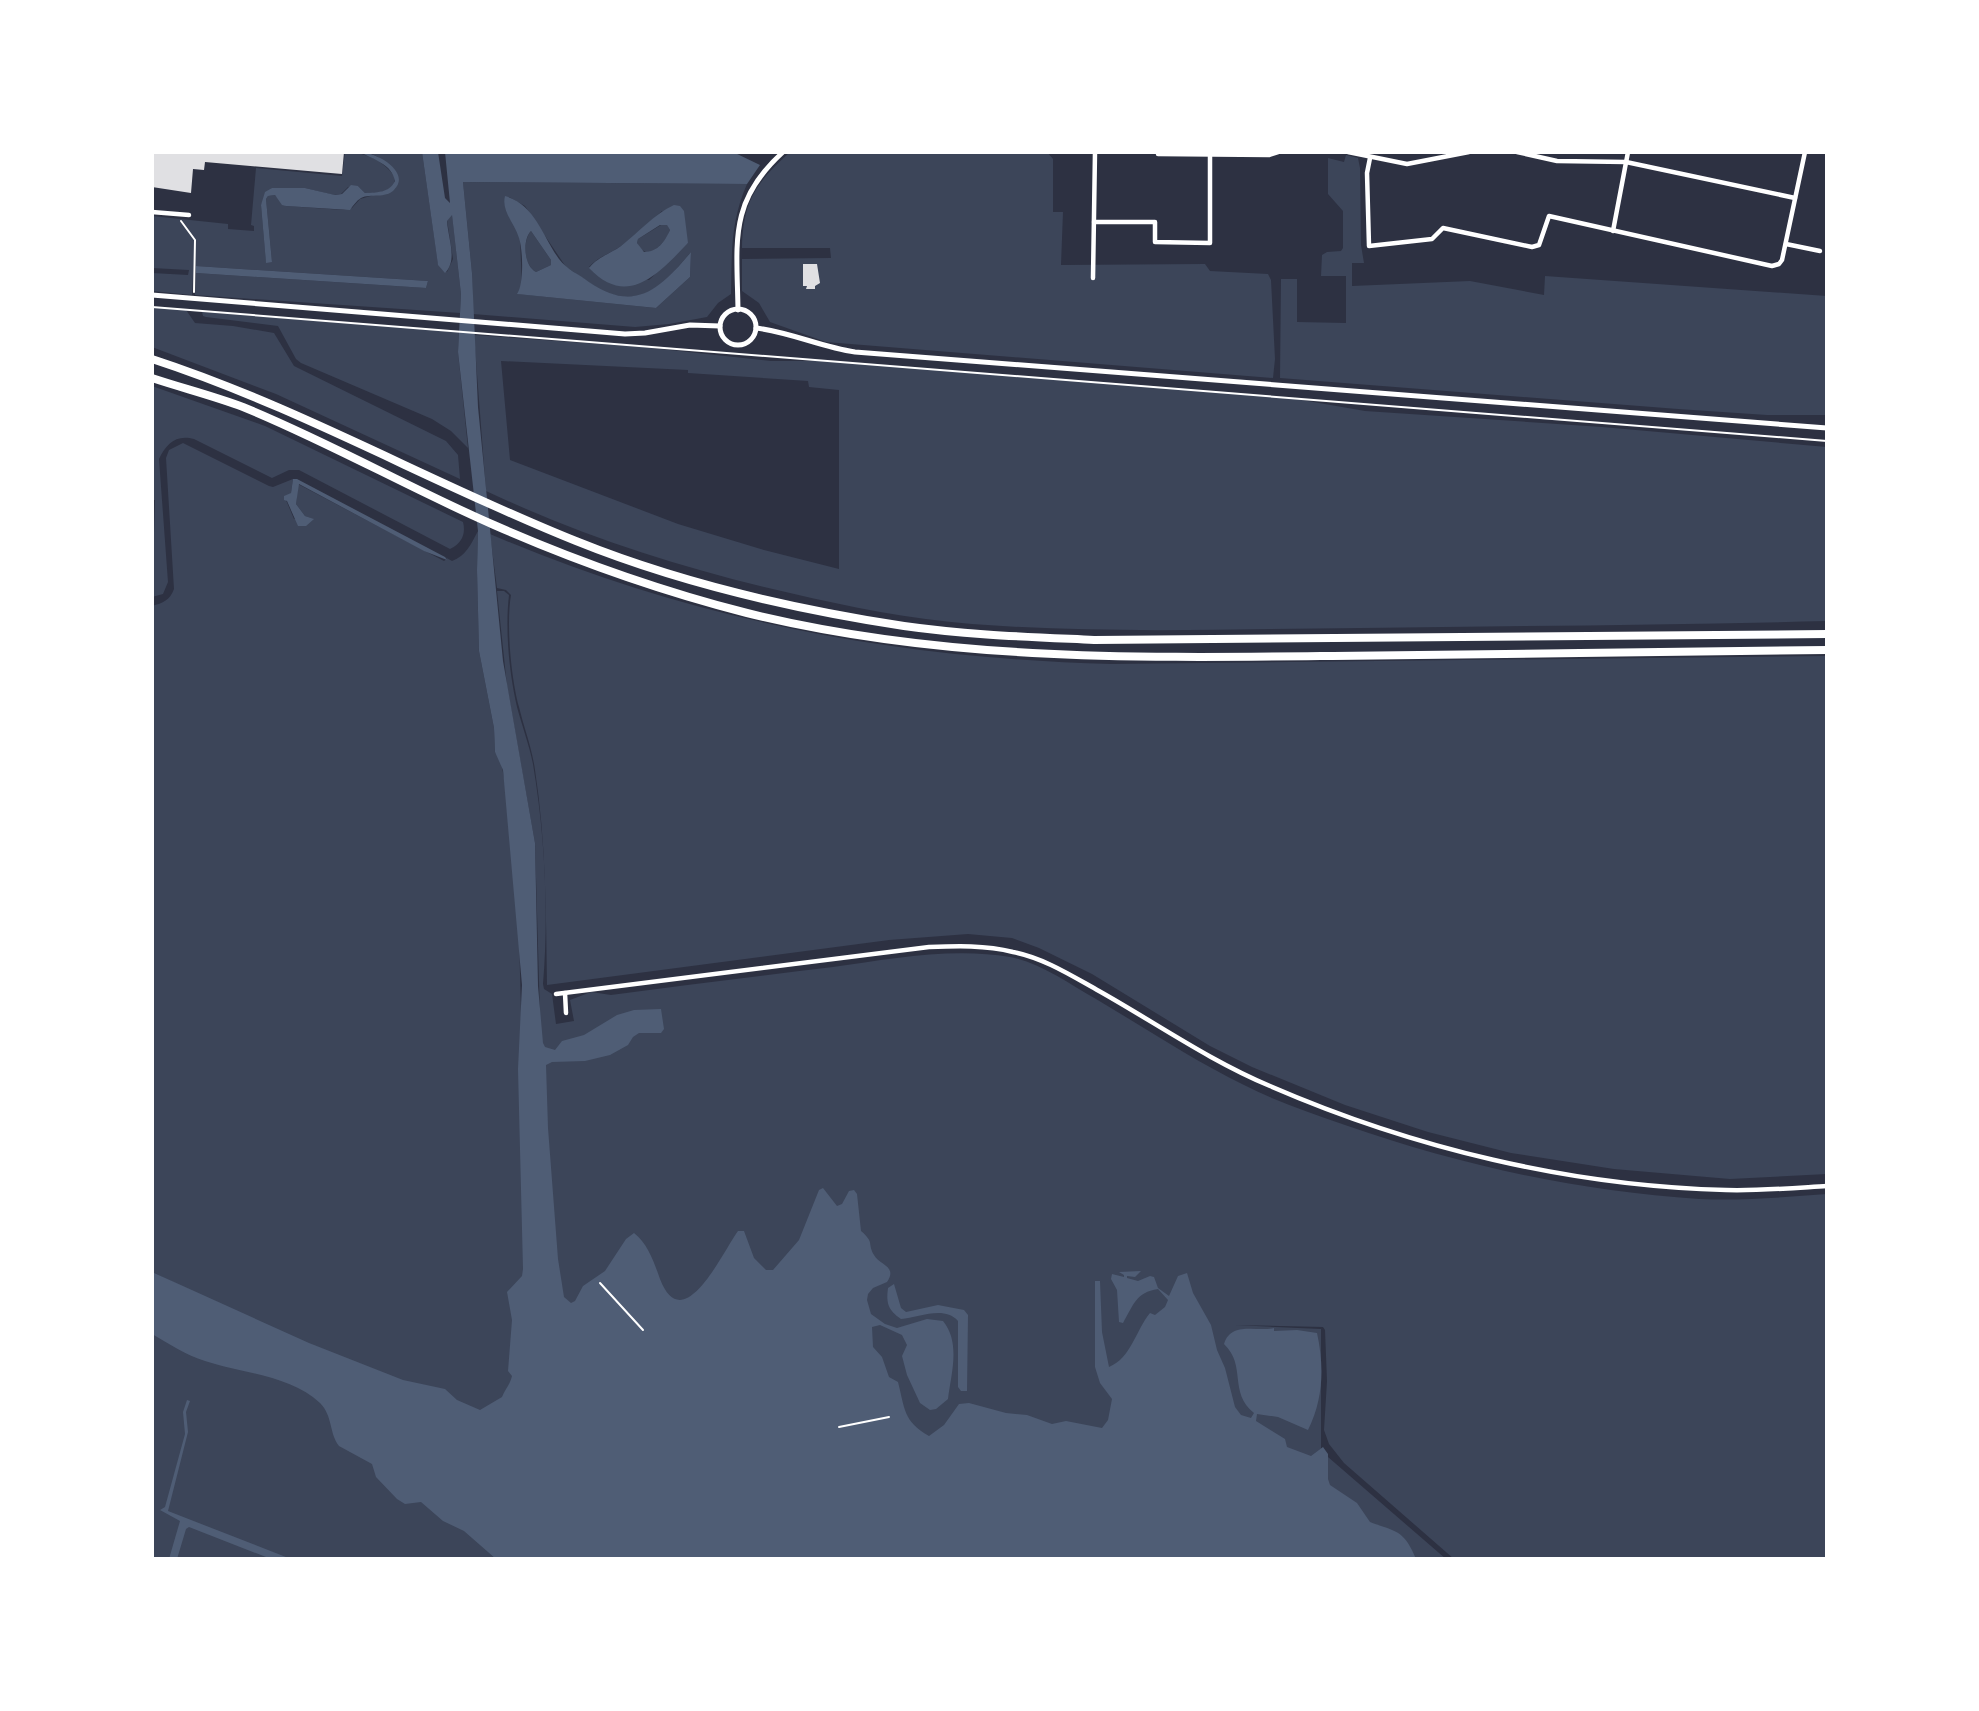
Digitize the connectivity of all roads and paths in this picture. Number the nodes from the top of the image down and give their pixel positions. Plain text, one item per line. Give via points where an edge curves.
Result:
1 (783, 152) edge
2 (1095, 152) edge
3 (1278, 152) edge
4 (1348, 152) edge
5 (1469, 152) edge
6 (1517, 152) edge
7 (1629, 152) edge
8 (1805, 152) edge
9 (1158, 154) dead end
10 (1210, 154) edge
11 (1441, 155) edge
12 (1370, 158) junction
13 (1626, 162) junction
14 (1795, 198) junction
15 (152, 212) edge
16 (176, 214) junction
17 (189, 215) dead end
18 (1094, 222) junction
19 (1613, 231) junction
20 (1786, 244) junction
21 (1820, 251) dead end
22 (1093, 278) dead end
23 (152, 295) edge
24 (193, 300) junction
25 (152, 307) edge
26 (738, 310) junction
27 (720, 326) junction
28 (756, 328) junction
29 (152, 359) edge
30 (152, 378) edge
31 (1827, 428) edge
32 (1827, 441) edge
33 (1827, 634) edge
34 (1827, 650) edge
35 (565, 993) junction
36 (556, 994) dead end
37 (566, 1013) dead end
38 (1827, 1186) edge
39 (600, 1283) dead end
40 (643, 1329) dead end
41 (889, 1417) dead end
42 (839, 1427) dead end

1 - 26 street via 766,168 744,204 738,224
2 - 18 street
3 - 10 street
4 - 12 street
5 - 11 street
6 - 13 street via 1557,161
7 - 13 street
8 - 14 street
9 - 10 street
10 - 18 street via 1210,243 1155,242 1155,222
11 - 12 street via 1407,164
12 - 19 street via 1369,246 1432,239 1443,228 1532,247 1539,245 1549,216
13 - 14 street
13 - 19 street
14 - 20 street
15 - 16 street
16 - 17 street
16 - 24 path via 195,240
18 - 22 street
19 - 20 street via 1772,265 1779,264
20 - 21 street
23 - 24 street
24 - 27 street via 634,334 690,325
25 - 32 path
26 - 27 street via 727,313
26 - 28 street via 750,314
27 - 28 street via 724,338 737,345 751,340
28 - 31 street via 855,352
29 - 33 highway via 281,406 491,506 579,542 759,597 906,626 1005,636 1189,641
30 - 34 highway via 242,407 575,559 749,613 860,636 1054,656
35 - 36 street
35 - 37 street
35 - 38 street via 929,947 989,947 1028,956 1070,975 1233,1070 1324,1109 1404,1136 1522,1165 1616,1181 1729,1190
39 - 40 path
41 - 42 path

